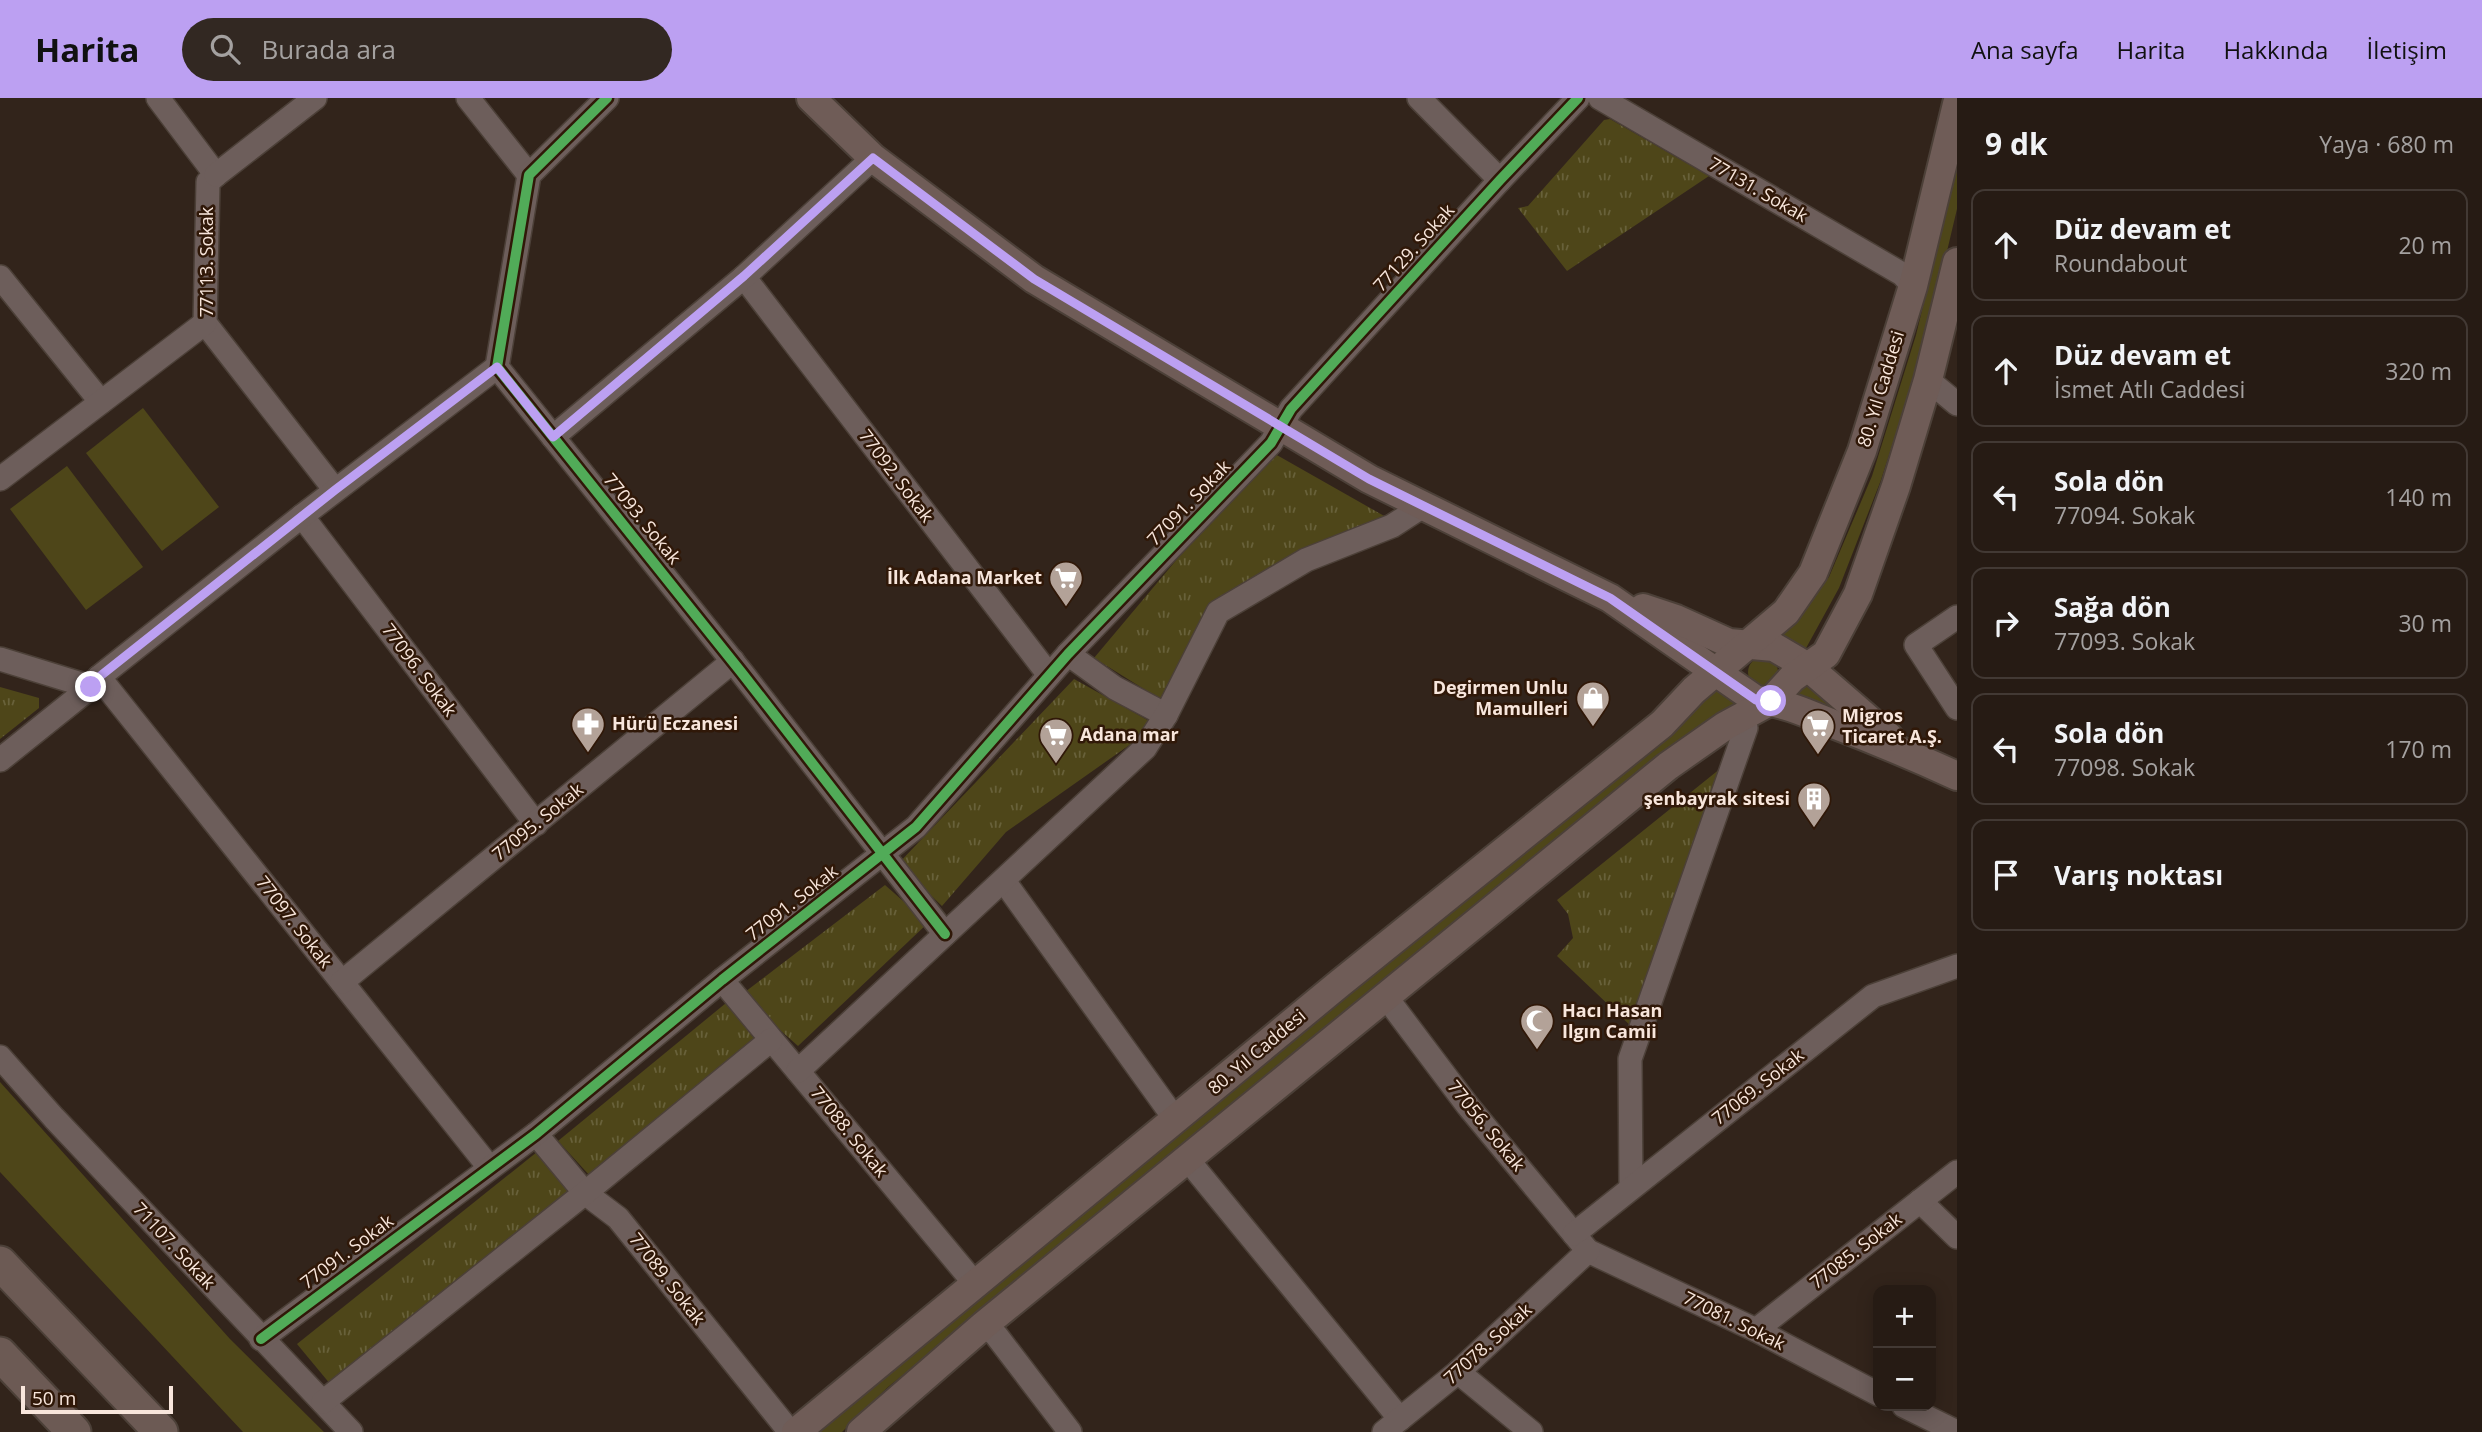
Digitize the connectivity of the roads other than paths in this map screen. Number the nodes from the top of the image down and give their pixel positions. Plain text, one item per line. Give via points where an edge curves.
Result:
1 (158, 98) edge
2 (315, 98) edge
3 (468, 98) edge
4 (607, 98) edge
5 (811, 98) edge
6 (1419, 98) edge
7 (1578, 98) edge
8 (1600, 98) edge
9 (1957, 104) edge
10 (873, 158) junction
11 (216, 174) junction
12 (529, 175) junction
13 (1500, 180) junction
14 (1957, 262) edge
15 (744, 276) junction
16 (0, 277) edge
17 (1913, 286) junction
18 (205, 323) junction
19 (497, 367) junction
20 (1928, 380) junction
21 (101, 402) junction
22 (1957, 404) edge
23 (1280, 425) junction
24 (553, 437) junction
25 (0, 479) edge
26 (335, 490) junction
27 (1423, 506) junction
28 (302, 516) junction
29 (1610, 598) junction
30 (1957, 617) edge
31 (1748, 645) junction
32 (1068, 654) junction
33 (0, 659) edge
34 (733, 661) junction
35 (1808, 667) junction
36 (1717, 671) junction
37 (1049, 676) junction
38 (95, 682) junction
39 (1771, 701) junction
40 (1957, 708) edge
41 (1166, 715) junction
42 (1739, 717) junction
43 (1910, 754) junction
44 (0, 760) edge
45 (1957, 776) edge
46 (536, 824) junction
47 (882, 852) junction
48 (1004, 880) junction
49 (945, 934) junction
50 (1957, 966) edge
51 (722, 979) junction
52 (342, 982) junction
53 (1386, 997) junction
54 (771, 1040) junction
55 (0, 1057) edge
56 (798, 1071) junction
57 (1175, 1119) junction
58 (536, 1134) junction
59 (1188, 1160) junction
60 (489, 1167) junction
61 (1957, 1172) edge
62 (1631, 1188) junction
63 (585, 1193) junction
64 (1920, 1201) junction
65 (1957, 1237) edge
66 (1581, 1243) junction
67 (0, 1251) edge
68 (0, 1263) edge
69 (975, 1285) junction
70 (38, 1304) junction
71 (984, 1325) junction
72 (1756, 1329) junction
73 (261, 1339) junction
74 (0, 1354) edge
75 (1458, 1372) junction
76 (0, 1388) edge
77 (1873, 1391) edge
78 (323, 1402) junction
79 (1914, 1411) edge
80 (1392, 1425) edge
81 (49, 1432) edge
82 (74, 1432) edge
83 (161, 1432) edge
84 (351, 1432) edge
85 (790, 1432) edge
86 (796, 1432) edge
87 (861, 1432) edge
88 (1070, 1432) edge
89 (1531, 1432) edge
90 (1957, 1432) edge

1 - 11 street
2 - 11 street
3 - 12 street
4 - 12 street
5 - 10 main road
6 - 13 street
7 - 13 street, 77129. Sokak
8 - 17 street, 77131. Sokak via 1902,274
9 - 17 main road, 80. Yıl Caddesi
10 - 15 street
10 - 23 main road via 1034,279
11 - 18 street, 77113. Sokak via 208,182
12 - 19 street
13 - 23 street, 77129. Sokak
14 - 20 main road
15 - 24 street
15 - 37 street, 77092. Sokak
16 - 21 street
17 - 31 main road, 80. Yıl Caddesi via 1862,451 1813,573 1786,612
18 - 21 street
18 - 26 street, 77113. Sokak
19 - 24 street, 77093. Sokak
19 - 26 street
20 - 22 street
20 - 35 main road via 1858,594 1826,654
21 - 25 street
23 - 27 main road
23 - 32 street, 77091. Sokak via 1271,443
24 - 34 street, 77093. Sokak
26 - 28 street
27 - 29 main road
27 - 41 street via 1392,526 1306,559 1218,612
28 - 38 street
28 - 46 street, 77096. Sokak
29 - 31 main road via 1676,619 1729,643
29 - 36 main road
30 - 40 street via 1916,645
31 - 35 main road via 1774,647
31 - 36 main road, 80. Yıl Caddesi
32 - 37 street, 77091. Sokak
32 - 41 street via 1115,688
33 - 38 street
34 - 46 street, 77095. Sokak
34 - 47 street, 77093. Sokak
35 - 39 main road
35 - 43 main road
36 - 39 main road via 1756,700
36 - 57 main road, 80. Yıl Caddesi via 1662,724
37 - 47 street, 77091. Sokak via 916,827
38 - 44 street
38 - 52 street, 77097. Sokak
39 - 42 main road
39 - 43 main road
41 - 48 street via 1145,748
42 - 53 main road via 1668,766
42 - 62 street via 1746,728 1630,1059
43 - 45 main road
46 - 52 street, 77095. Sokak
47 - 49 street, 77093. Sokak
47 - 51 street, 77091. Sokak
48 - 49 street
48 - 57 street
49 - 56 street
50 - 62 street, 77069. Sokak via 1873,996
51 - 54 street, 77088. Sokak
51 - 58 street, 77091. Sokak
52 - 60 street, 77097. Sokak
53 - 59 main road
53 - 66 street, 77056. Sokak
54 - 56 street, 77088. Sokak
54 - 63 street
55 - 73 street, 71107. Sokak
56 - 69 street, 77088. Sokak
57 - 69 main road, 80. Yıl Caddesi
58 - 60 street, 77091. Sokak
58 - 63 street, 77089. Sokak
59 - 71 main road
59 - 80 street
60 - 73 street, 77091. Sokak
61 - 64 street, 77085. Sokak
62 - 66 street, 77069. Sokak
63 - 78 street
63 - 85 street, 77089. Sokak via 618,1218
64 - 65 street
64 - 72 street, 77085. Sokak
66 - 72 street, 77081. Sokak
66 - 75 street, 77078. Sokak
67 - 70 highway
68 - 70 highway
69 - 86 main road, 80. Yıl Caddesi
70 - 83 highway
71 - 87 main road
71 - 88 street
72 - 77 street, 77081. Sokak
73 - 78 street, 71107. Sokak
74 - 82 highway
75 - 80 street, 77078. Sokak
75 - 89 street
76 - 81 highway
78 - 84 street, 71107. Sokak
79 - 90 street

